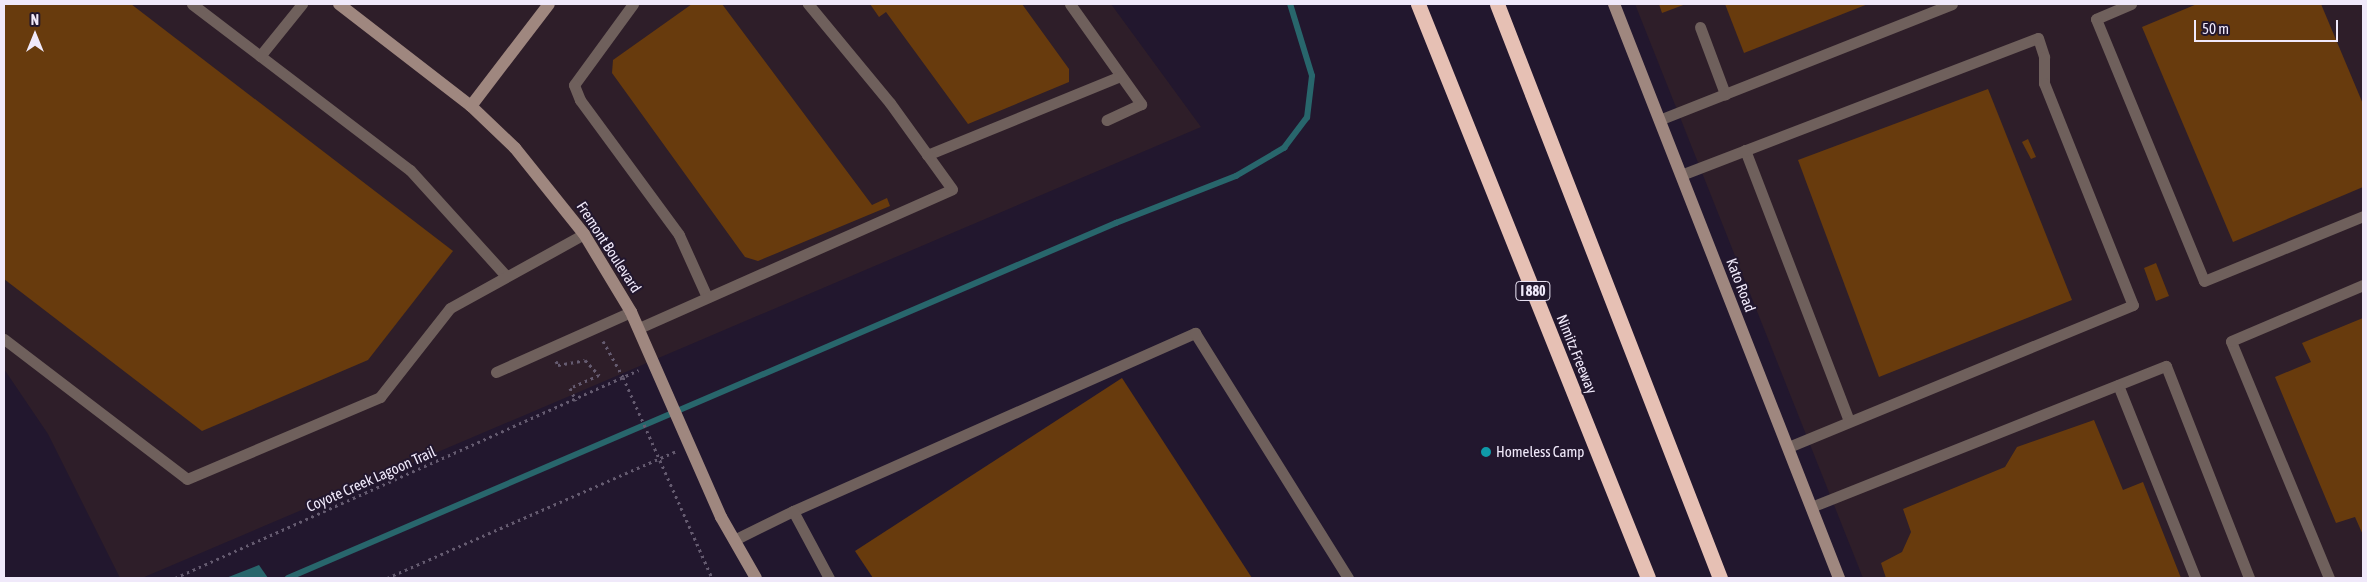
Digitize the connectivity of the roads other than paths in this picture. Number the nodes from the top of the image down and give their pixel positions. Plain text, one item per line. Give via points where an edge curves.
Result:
1 (192, 4) edge
2 (302, 4) edge
3 (339, 4) edge
4 (549, 4) edge
5 (633, 4) edge
6 (808, 4) edge
7 (1070, 4) edge
8 (1418, 4) edge
9 (1497, 4) edge
10 (1614, 4) edge
11 (1952, 4) edge
12 (2131, 4) edge
13 (1700, 27) dead end
14 (260, 56) junction
15 (1121, 76) junction
16 (1725, 94) junction
17 (471, 106) junction
18 (1107, 120) dead end
19 (1659, 120) junction
20 (1745, 150) junction
21 (927, 155) junction
22 (1681, 175) junction
23 (2363, 216) edge
24 (584, 234) junction
25 (506, 276) junction
26 (2363, 285) edge
27 (707, 297) junction
28 (631, 312) junction
29 (638, 328) junction
30 (4, 339) edge
31 (496, 372) dead end
32 (2118, 385) junction
33 (1849, 421) junction
34 (1788, 447) junction
35 (1811, 507) junction
36 (793, 512) junction
37 (734, 540) junction
38 (756, 578) edge
39 (829, 578) edge
40 (1348, 578) edge
41 (1648, 578) edge
42 (1720, 578) edge
43 (1839, 578) edge
44 (2195, 578) edge
45 (2249, 578) edge
46 (2329, 578) edge

1 - 14 lane
2 - 14 lane
3 - 17 street, Fremont Boulevard
4 - 17 street
5 - 27 lane via 574,85 580,100 680,235
6 - 21 lane via 890,103
7 - 15 lane
8 - 41 highway, Nimitz Freeway / I 880
9 - 42 highway
10 - 19 street, Kato Road
11 - 16 lane
12 - 23 lane via 2096,19 2204,281
13 - 16 lane
14 - 25 lane via 410,170
15 - 18 lane via 1141,104
15 - 21 lane
16 - 19 lane
17 - 24 street, Fremont Boulevard via 515,148
19 - 22 street, Kato Road
20 - 22 lane
20 - 33 lane
20 - 33 lane via 2038,38 2044,57 2044,83 2133,305
21 - 27 lane via 952,189
22 - 34 street, Kato Road
24 - 25 lane
24 - 28 street, Fremont Boulevard
25 - 30 lane via 450,308 380,397 187,479
26 - 46 lane via 2231,341
27 - 29 lane
28 - 29 street, Fremont Boulevard
28 - 31 lane
29 - 37 street, Fremont Boulevard
32 - 35 lane
32 - 44 lane
32 - 45 lane via 2166,366
33 - 34 lane
34 - 35 street, Kato Road
35 - 43 street, Kato Road
36 - 37 lane
36 - 39 lane
36 - 40 lane via 1195,333
37 - 38 street, Fremont Boulevard

